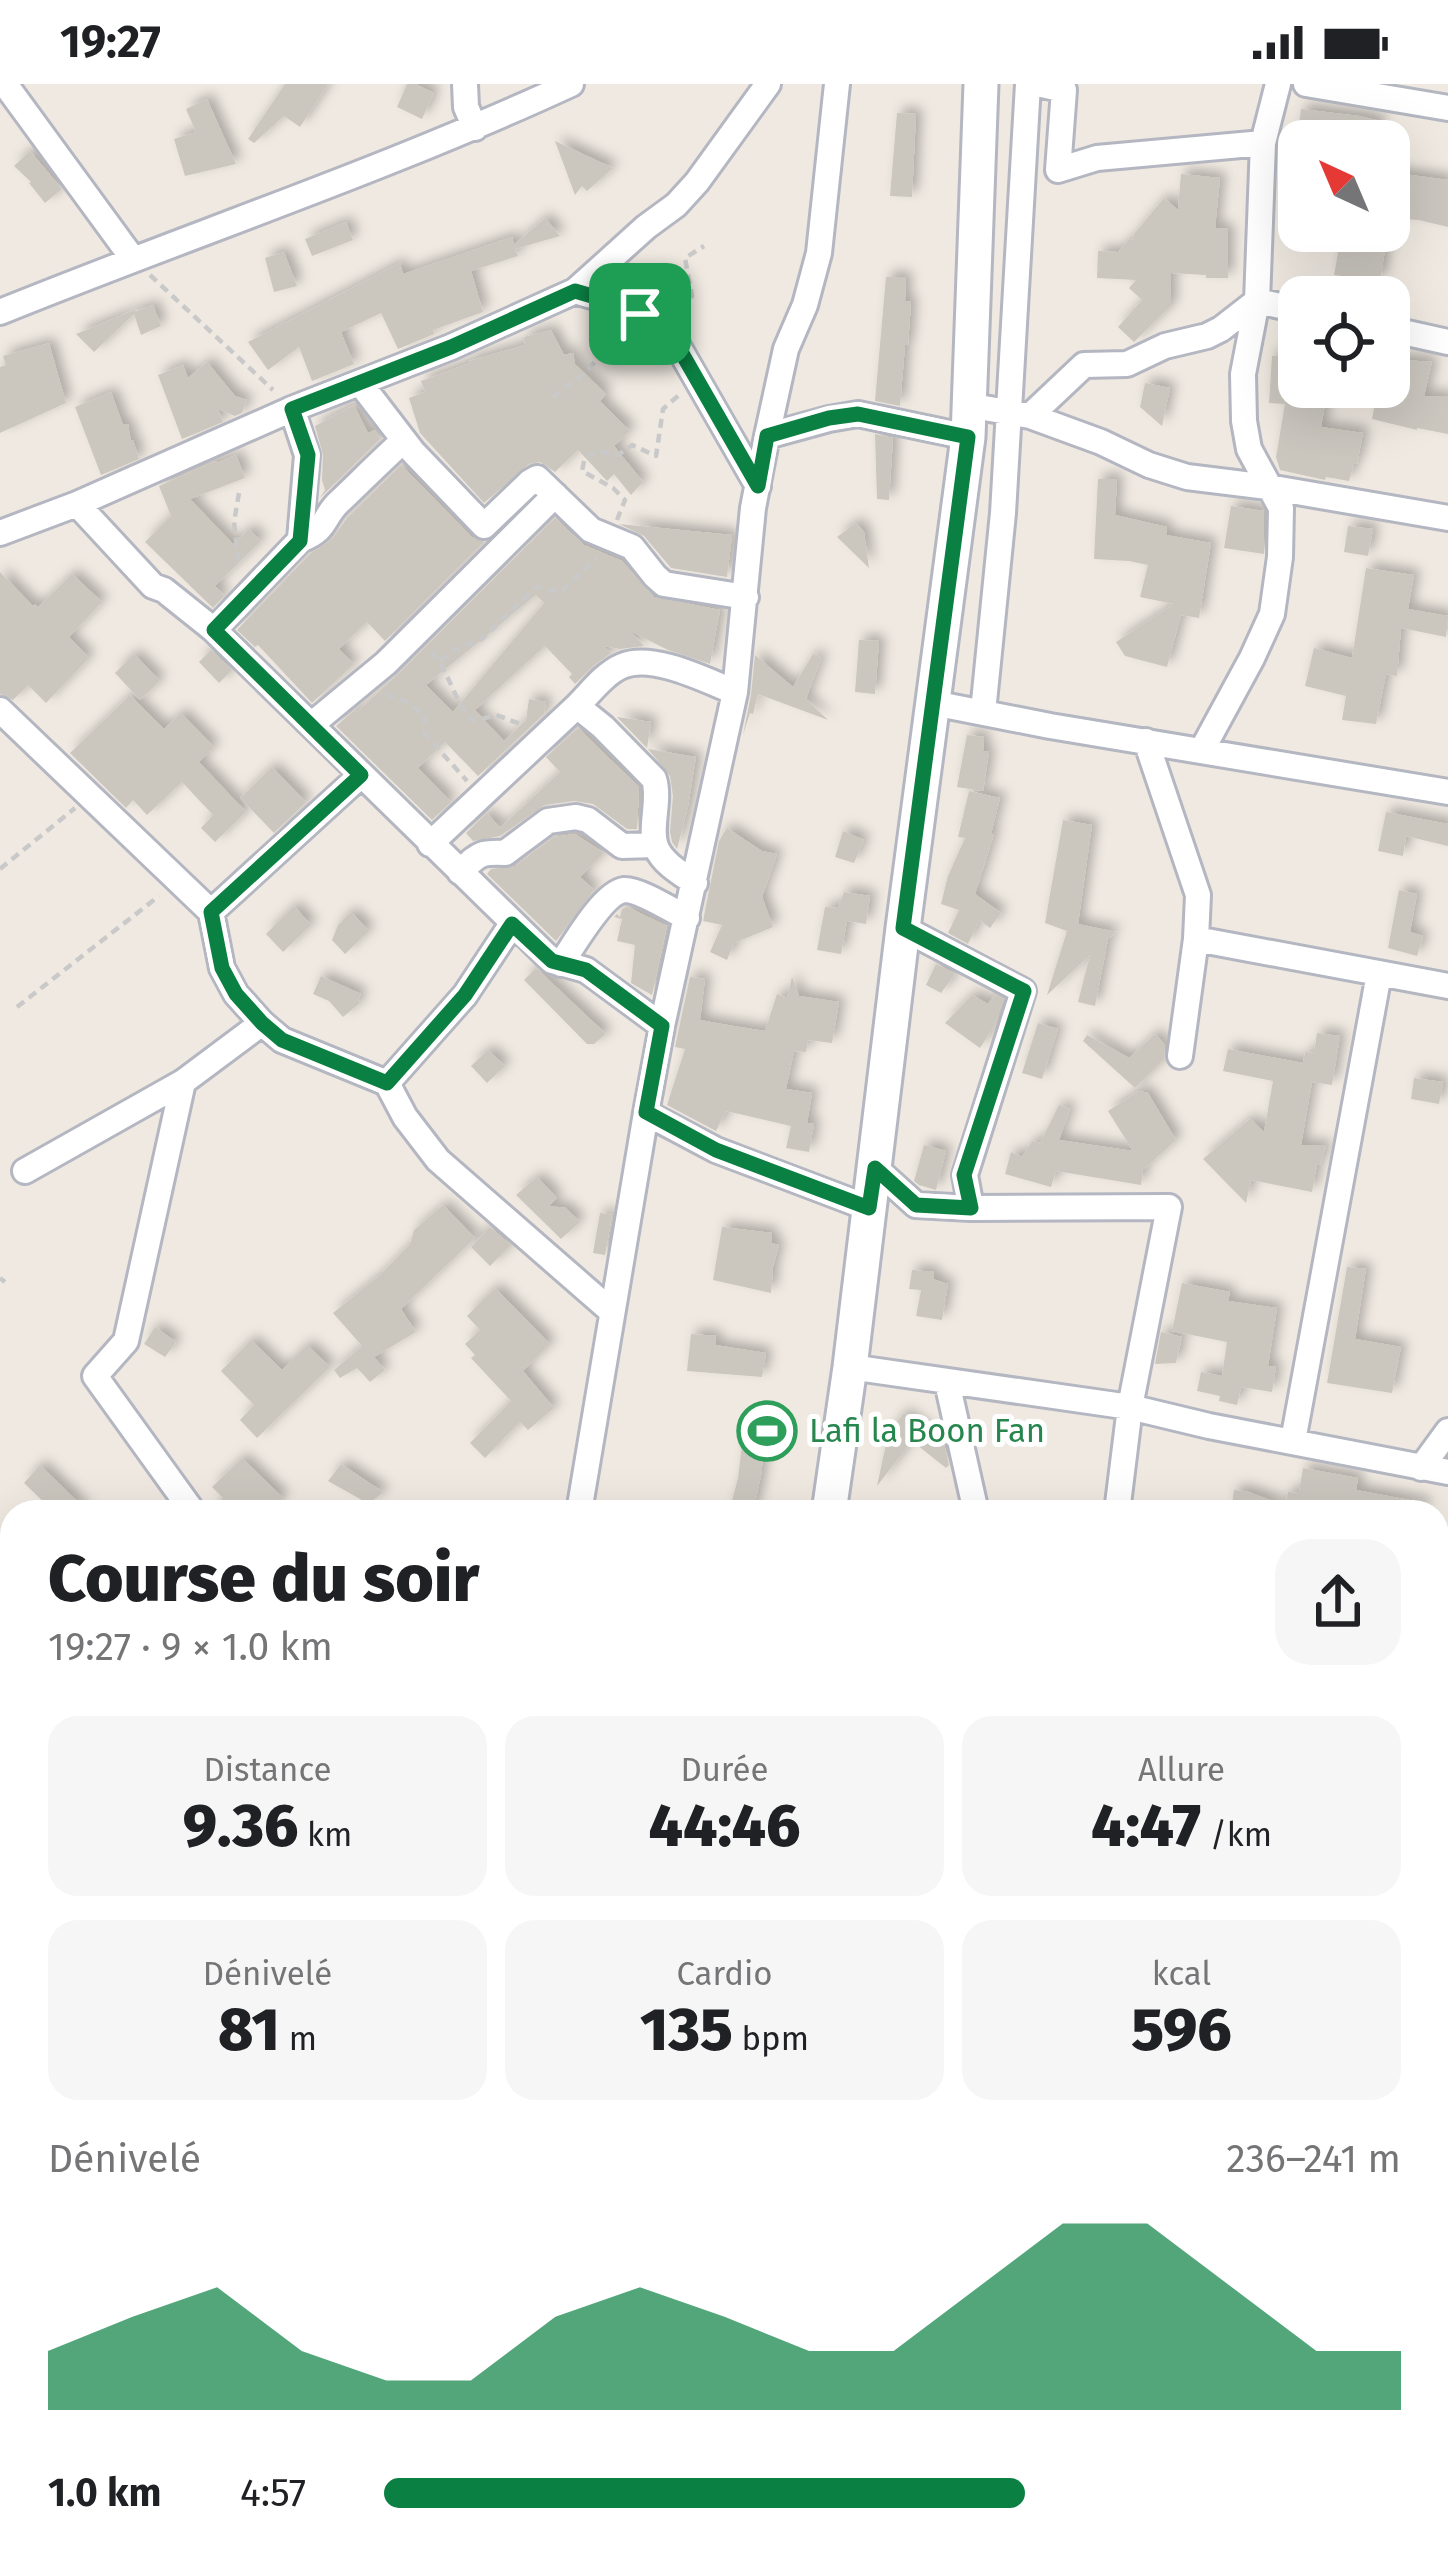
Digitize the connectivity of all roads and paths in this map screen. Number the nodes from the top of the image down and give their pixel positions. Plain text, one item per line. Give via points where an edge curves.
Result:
1 (5, 84) edge
2 (465, 84) edge
3 (571, 84) edge
4 (768, 84) edge
5 (837, 84) edge
6 (982, 84) edge
7 (1028, 84) edge
8 (1038, 84) edge
9 (1278, 84) edge
10 (1306, 84) edge
11 (1448, 108) edge
12 (475, 128) junction
13 (1263, 143) junction
14 (704, 246) dead end
15 (133, 259) junction
16 (575, 291) junction
17 (1257, 301) junction
18 (1278, 306) edge
19 (0, 312) edge
20 (640, 314) junction
21 (668, 329) junction
22 (1410, 334) edge
23 (1448, 343) edge
24 (697, 379) junction
25 (360, 383) junction
26 (553, 398) dead end
27 (292, 409) junction
28 (1020, 415) junction
29 (968, 421) junction
30 (767, 436) junction
31 (404, 440) junction
32 (758, 486) junction
33 (1268, 487) junction
34 (239, 493) dead end
35 (555, 494) junction
36 (77, 504) junction
37 (1448, 518) edge
38 (484, 526) junction
39 (0, 532) edge
40 (608, 536) junction
41 (300, 541) junction
42 (505, 545) junction
43 (746, 597) junction
44 (239, 603) junction
45 (214, 630) junction
46 (414, 635) junction
47 (440, 661) junction
48 (369, 678) junction
49 (735, 692) junction
50 (933, 703) junction
51 (578, 706) junction
52 (0, 710) edge
53 (982, 712) junction
54 (311, 725) junction
55 (547, 734) junction
56 (1146, 741) junction
57 (1202, 750) junction
58 (361, 775) junction
59 (1448, 792) edge
60 (88, 797) junction
61 (482, 797) junction
62 (430, 844) junction
63 (655, 844) junction
64 (0, 869) edge
65 (460, 872) junction
66 (177, 882) junction
67 (694, 884) junction
68 (211, 912) junction
69 (687, 918) junction
70 (512, 924) junction
71 (903, 928) junction
72 (1196, 938) junction
73 (561, 964) junction
74 (1379, 974) junction
75 (1448, 986) edge
76 (16, 1007) dead end
77 (262, 1023) junction
78 (662, 1026) junction
79 (1180, 1056) dead end
80 (183, 1082) junction
81 (387, 1083) junction
82 (646, 1112) junction
83 (875, 1168) junction
84 (26, 1171) dead end
85 (869, 1208) junction
86 (971, 1208) junction
87 (611, 1311) junction
88 (850, 1367) junction
89 (946, 1382) junction
90 (1130, 1407) junction
91 (1448, 1431) edge
92 (1293, 1441) junction
93 (1421, 1468) junction
94 (1448, 1472) edge
95 (184, 1500) edge
96 (581, 1500) edge
97 (831, 1500) edge
98 (973, 1500) edge
99 (1118, 1500) edge

1 - 15 street
2 - 12 street
3 - 12 street
4 - 16 street via 676,205
5 - 30 street via 819,253
6 - 29 street
7 - 28 street
8 - 13 street via 1064,90 1058,170 1097,158
9 - 13 street
10 - 11 street
12 - 15 street
13 - 17 street
14 - 21 path via 685,258 692,296
15 - 19 street
15 - 27 path
16 - 20 street
16 - 25 street
17 - 18 street
17 - 28 street via 1207,336 1126,364 1084,365
17 - 33 street via 1243,374 1244,421
20 - 21 street
20 - 26 path
21 - 24 street
22 - 23 street
24 - 32 street
24 - 40 path via 663,409 656,456 632,445 585,457 583,471 625,500
25 - 27 street
25 - 31 street
27 - 36 street
27 - 41 street via 308,455
28 - 29 street
28 - 33 street via 1187,477
28 - 53 street
29 - 30 street via 858,414
29 - 50 street
30 - 32 street
31 - 38 street
31 - 41 street via 320,530
32 - 43 street
33 - 37 street
33 - 57 street via 1281,508 1272,614
34 - 44 path
35 - 38 street via 533,479
35 - 40 street
35 - 42 street
36 - 39 street
36 - 45 street via 153,586
38 - 42 street
40 - 43 street via 632,547 664,584
40 - 47 path via 561,592 535,588 482,639
41 - 44 street
42 - 46 street
43 - 49 street
44 - 45 street
45 - 54 street
46 - 47 path
46 - 48 street
47 - 55 path via 460,710 474,721 496,715
48 - 54 street
48 - 61 path via 425,716 425,734
49 - 51 street via 643,662 614,670
49 - 67 street
50 - 53 street
50 - 71 street
51 - 55 street
51 - 63 street via 654,779
52 - 60 street
53 - 56 street
54 - 58 street
55 - 61 street
56 - 57 street
56 - 72 street via 1198,895
57 - 59 street
58 - 62 street
58 - 68 street
60 - 64 path
60 - 66 street
61 - 62 street
62 - 65 street
63 - 65 street via 622,846 583,817 558,818
63 - 67 street
65 - 70 street
66 - 68 street
66 - 76 path
67 - 69 street
68 - 77 street via 222,968
69 - 73 street via 622,890
69 - 78 street
70 - 73 street
70 - 81 street via 465,995
71 - 83 street
71 - 86 street via 1024,991 964,1175
72 - 74 street
72 - 79 street
73 - 78 street via 586,970
74 - 75 street
74 - 92 street
77 - 80 street
77 - 81 street via 282,1040
78 - 82 street
80 - 84 street
80 - 95 street via 126,1341 95,1376
81 - 87 street via 438,1160
82 - 85 street via 716,1150
82 - 87 street
83 - 85 street
83 - 86 street via 916,1205
85 - 88 street
86 - 90 street via 1169,1207
87 - 96 street
88 - 89 street
88 - 97 street
89 - 90 street
89 - 98 street
90 - 92 street
90 - 99 street
91 - 93 street
92 - 93 street
93 - 94 street

